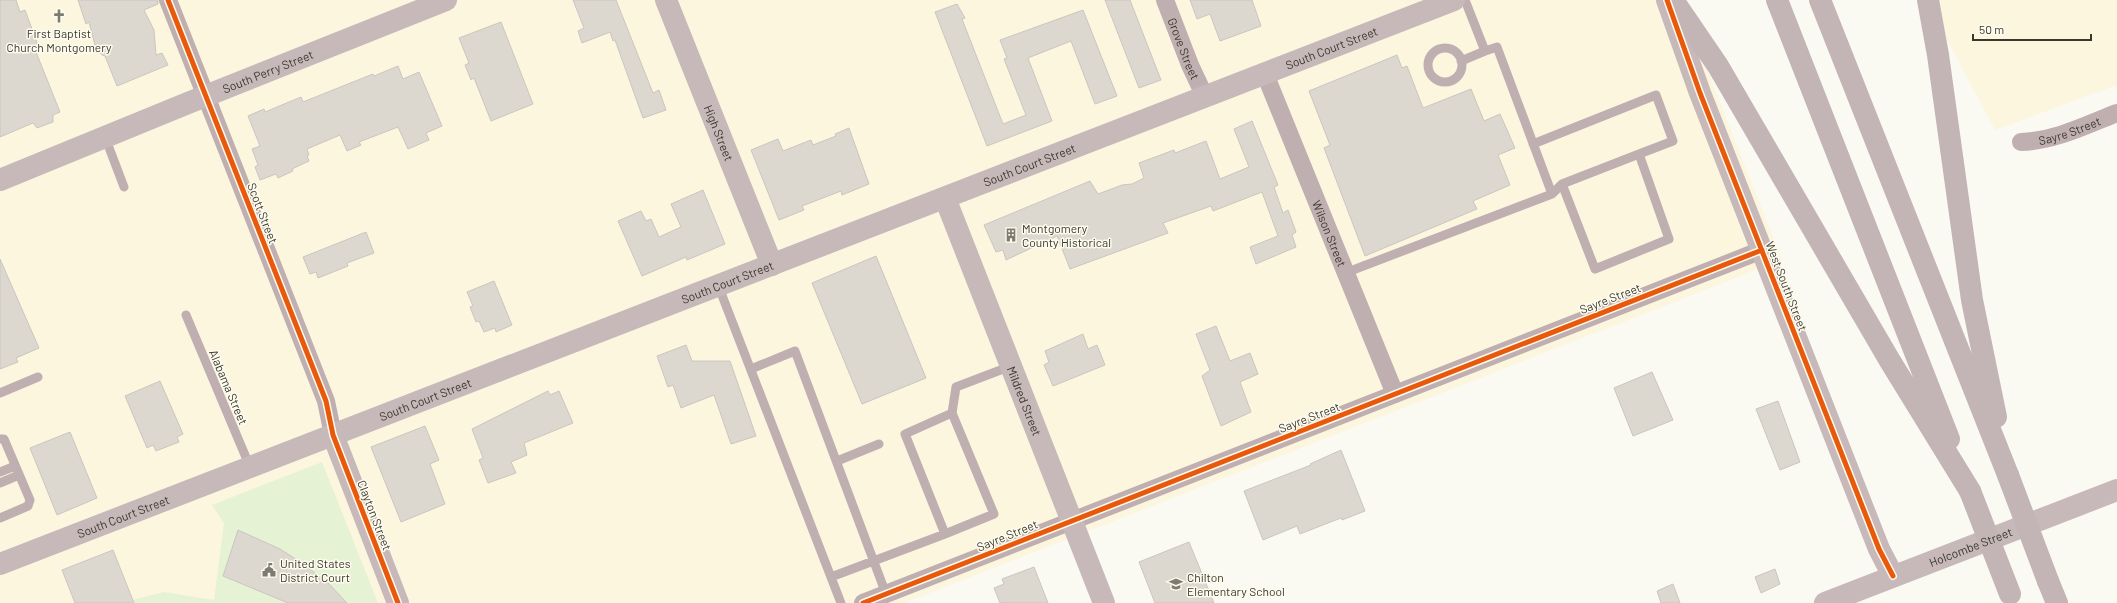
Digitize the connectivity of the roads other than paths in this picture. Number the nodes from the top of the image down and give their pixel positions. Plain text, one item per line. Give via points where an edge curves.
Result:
1 (168, 0) edge
2 (446, 0) edge
3 (666, 0) edge
4 (1165, 0) edge
5 (1454, 0) edge
6 (1465, 0) edge
7 (1667, 0) edge
8 (1673, 0) edge
9 (1777, 0) edge
10 (1820, 0) edge
11 (1928, 0) edge
12 (1485, 51) junction
13 (1461, 61) dead end
14 (1265, 74) junction
15 (206, 96) junction
16 (1205, 97) junction
17 (2117, 113) edge
18 (105, 137) junction
19 (2021, 142) dead end
20 (1533, 144) junction
21 (1639, 154) junction
22 (0, 180) edge
23 (1562, 184) junction
24 (124, 187) dead end
25 (1552, 194) junction
26 (945, 198) junction
27 (1762, 250) junction
28 (772, 265) junction
29 (1345, 273) junction
30 (718, 285) junction
31 (186, 316) dead end
32 (1011, 366) junction
33 (751, 369) junction
34 (38, 377) dead end
35 (0, 393) edge
36 (1395, 394) junction
37 (952, 412) junction
38 (333, 435) junction
39 (0, 439) edge
40 (878, 444) dead end
41 (838, 461) junction
42 (15, 466) junction
43 (250, 467) junction
44 (0, 472) edge
45 (19, 475) junction
46 (2008, 476) junction
47 (0, 483) edge
48 (2117, 490) edge
49 (1970, 491) junction
50 (0, 518) edge
51 (1072, 520) junction
52 (945, 534) junction
53 (874, 562) junction
54 (0, 564) edge
55 (1893, 576) junction
56 (831, 577) junction
57 (886, 594) junction
58 (2011, 598) edge
59 (398, 603) edge
60 (841, 603) edge
61 (863, 603) edge
62 (1104, 603) edge
63 (1825, 603) edge
64 (2057, 603) edge

1 - 15 street, Scott Street
2 - 15 main road, South Perry Street
3 - 28 main road, High Street
4 - 16 street, Grove Street
5 - 14 main road, South Court Street
6 - 12 lane
7 - 27 main road, West South Street
8 - 49 highway via 1718,66 1890,362
9 - 49 highway
10 - 46 highway
11 - 46 highway via 1972,300
12 - 13 lane
12 - 20 lane via 1497,47
14 - 16 main road, South Court Street
14 - 29 street, Wilson Street
15 - 18 main road, South Perry Street
15 - 38 street, Scott Street via 326,401
16 - 26 main road, South Court Street
17 - 19 street, Sayre Street via 2048,140
18 - 22 main road, South Perry Street
18 - 24 lane
20 - 21 lane via 1656,95 1673,141
20 - 25 lane
21 - 23 lane
21 - 23 lane via 1669,239 1595,269
23 - 25 lane
25 - 29 lane
26 - 28 main road, South Court Street
26 - 32 main road, Mildred Street
27 - 36 street, Sayre Street
27 - 55 main road, West South Street via 1879,549
28 - 30 main road, South Court Street
29 - 36 street, Wilson Street
30 - 33 lane
30 - 38 main road, South Court Street
31 - 43 lane, Alabama Street
32 - 37 lane via 956,387
32 - 51 main road, Mildred Street
33 - 41 lane via 795,351
33 - 56 lane
34 - 35 lane
36 - 51 street, Sayre Street
37 - 52 lane via 905,434
37 - 52 lane via 994,514
38 - 43 main road, South Court Street
38 - 59 main road, Clayton Street
39 - 42 lane via 4,439
40 - 41 lane
41 - 53 lane
42 - 44 lane
42 - 45 lane
43 - 54 main road, South Court Street
45 - 47 lane
45 - 50 lane via 30,500 28,506
46 - 64 highway, bridge
48 - 55 main road, Holcombe Street
49 - 58 highway, bridge
51 - 57 street, Sayre Street
51 - 62 main road, Mildred Street
52 - 53 lane
53 - 56 lane
53 - 57 lane
55 - 63 main road, Holcombe Street
56 - 60 lane
57 - 61 street, Sayre Street

